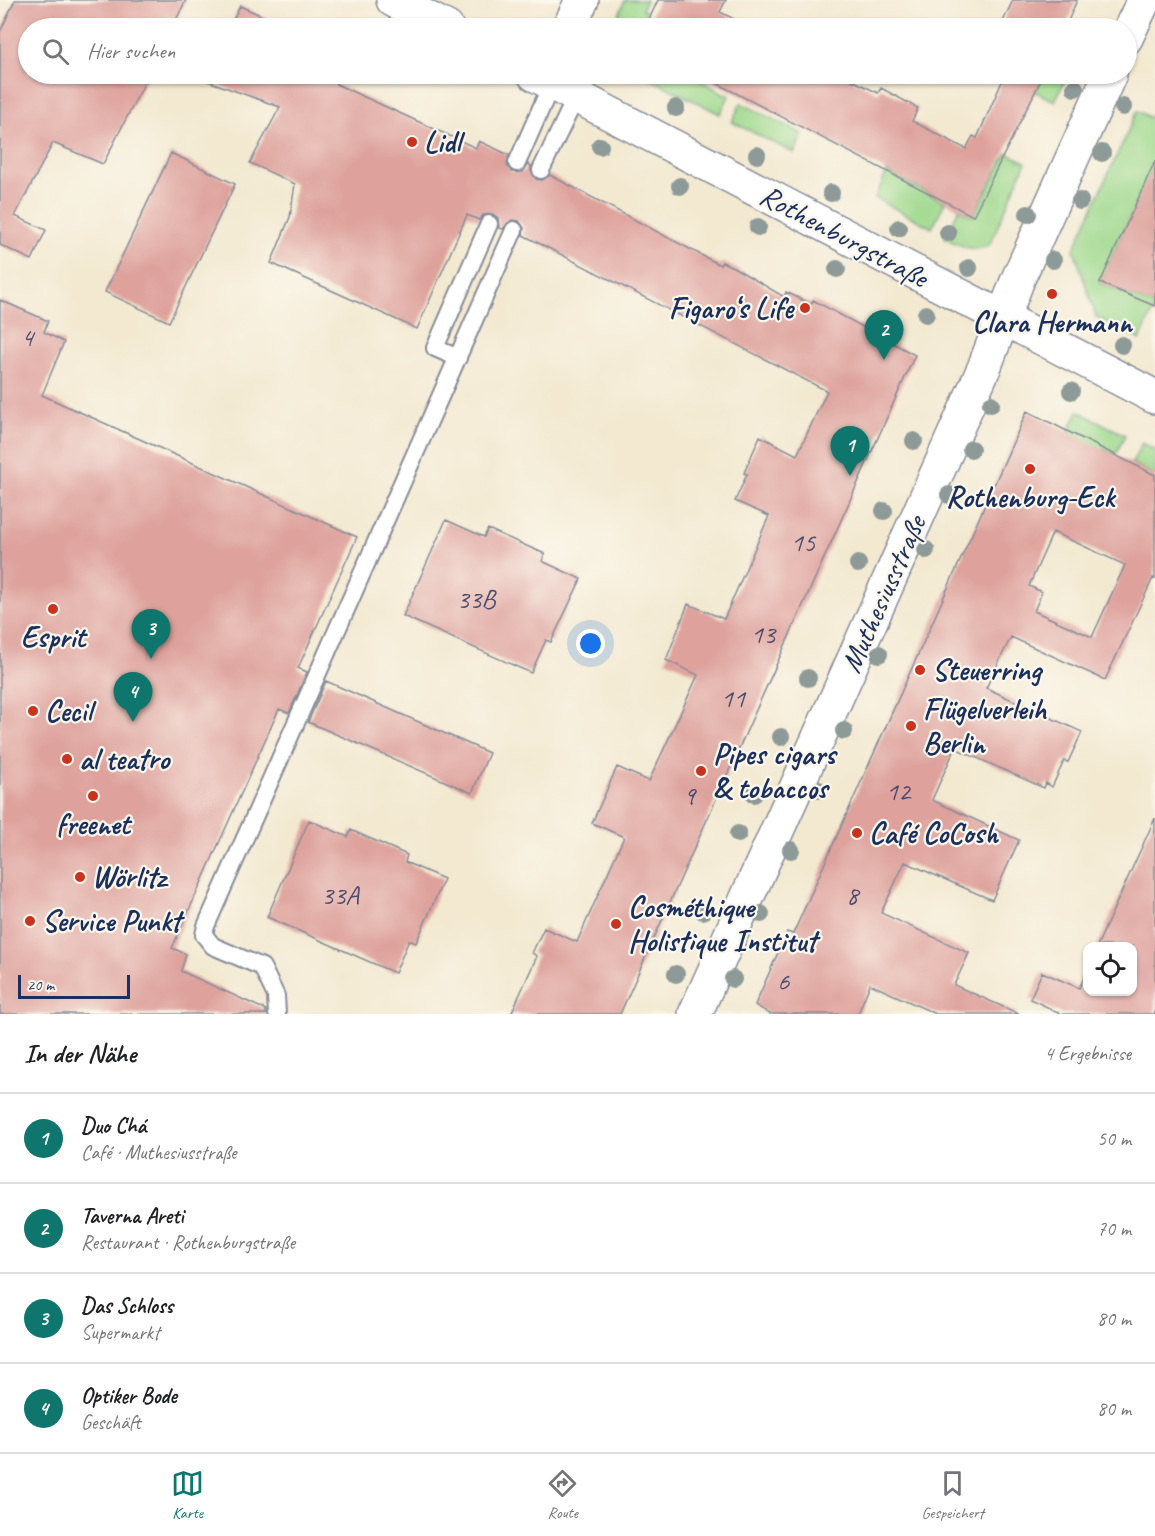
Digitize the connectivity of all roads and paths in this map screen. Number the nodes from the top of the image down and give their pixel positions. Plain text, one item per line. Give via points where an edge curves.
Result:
1 (393, 0) edge
2 (582, 0) edge
3 (1144, 0) edge
4 (428, 18) edge
5 (574, 18) edge
6 (1135, 18) edge
7 (550, 84) edge
8 (551, 84) edge
9 (557, 84) edge
10 (1106, 84) edge
11 (517, 163) dead end
12 (542, 171) dead end
13 (489, 224) dead end
14 (514, 230) dead end
15 (1003, 319) junction
16 (458, 358) junction
17 (1155, 397) edge
18 (277, 1014) edge
19 (695, 1014) edge

1 - 4 street
2 - 5 street
3 - 6 street
7 - 11 lane
8 - 12 lane
9 - 15 street, Rothenburgstraße
10 - 15 street, Muthesiusstraße
13 - 16 lane via 435,348
14 - 16 lane
15 - 17 street, Rothenburgstraße
15 - 19 street, Muthesiusstraße
16 - 18 lane via 206,926 204,935 213,946 262,967 276,996

